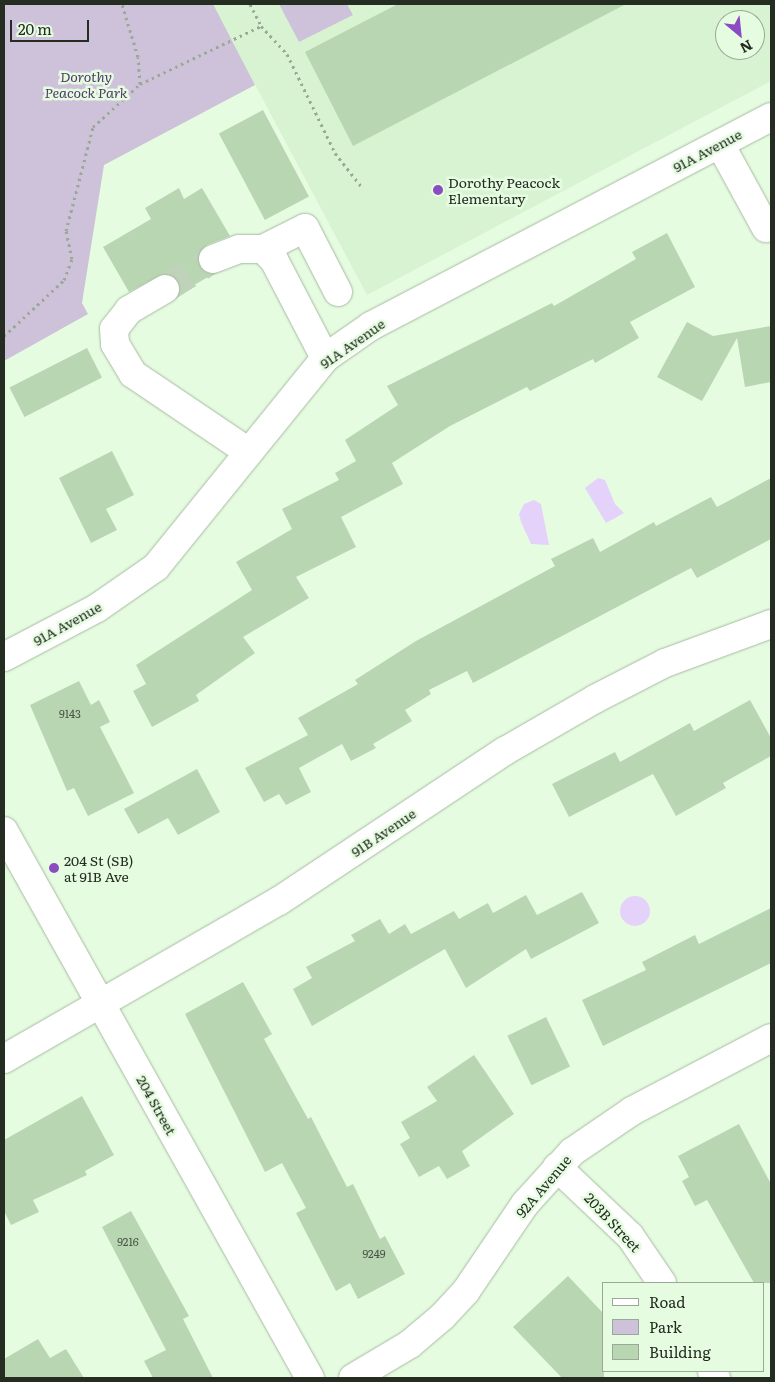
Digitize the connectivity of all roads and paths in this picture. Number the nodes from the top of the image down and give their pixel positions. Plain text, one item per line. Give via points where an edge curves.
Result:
1 (122, 4) edge
2 (250, 4) edge
3 (261, 26) junction
4 (140, 84) junction
5 (771, 117) edge
6 (720, 144) junction
7 (361, 186) dead end
8 (766, 228) dead end
9 (262, 249) junction
10 (213, 258) tunnel mouth
11 (164, 289) tunnel mouth
12 (338, 292) dead end
13 (4, 336) edge
14 (326, 358) junction
15 (247, 451) junction
16 (771, 624) edge
17 (4, 657) edge
18 (4, 831) edge
19 (102, 1006) junction
20 (771, 1038) edge
21 (4, 1059) edge
22 (558, 1167) junction
23 (661, 1282) edge
24 (310, 1378) edge
25 (353, 1378) edge

1 - 4 path via 138,57
2 - 3 path
3 - 4 path
3 - 7 path via 287,54 335,153
4 - 13 path via 93,126 66,231 72,260 64,280
5 - 6 street, 91A Avenue
6 - 8 street
6 - 14 street, 91A Avenue via 371,326
9 - 10 street via 239,249
9 - 12 street via 305,228
9 - 14 street via 274,260
11 - 15 street via 129,310 114,329 114,344 132,374
14 - 15 street, 91A Avenue
15 - 17 street, 91A Avenue via 156,567 97,608
16 - 19 street, 91B Avenue via 665,662 595,699 505,751 279,901 137,981
18 - 19 street, 204 Street
19 - 21 street, 91B Avenue
19 - 24 street, 204 Street
20 - 22 street, 92A Avenue via 632,1111
22 - 23 street, 203B Street via 630,1236
22 - 25 street, 92A Avenue via 525,1204 466,1291 442,1317 410,1344

